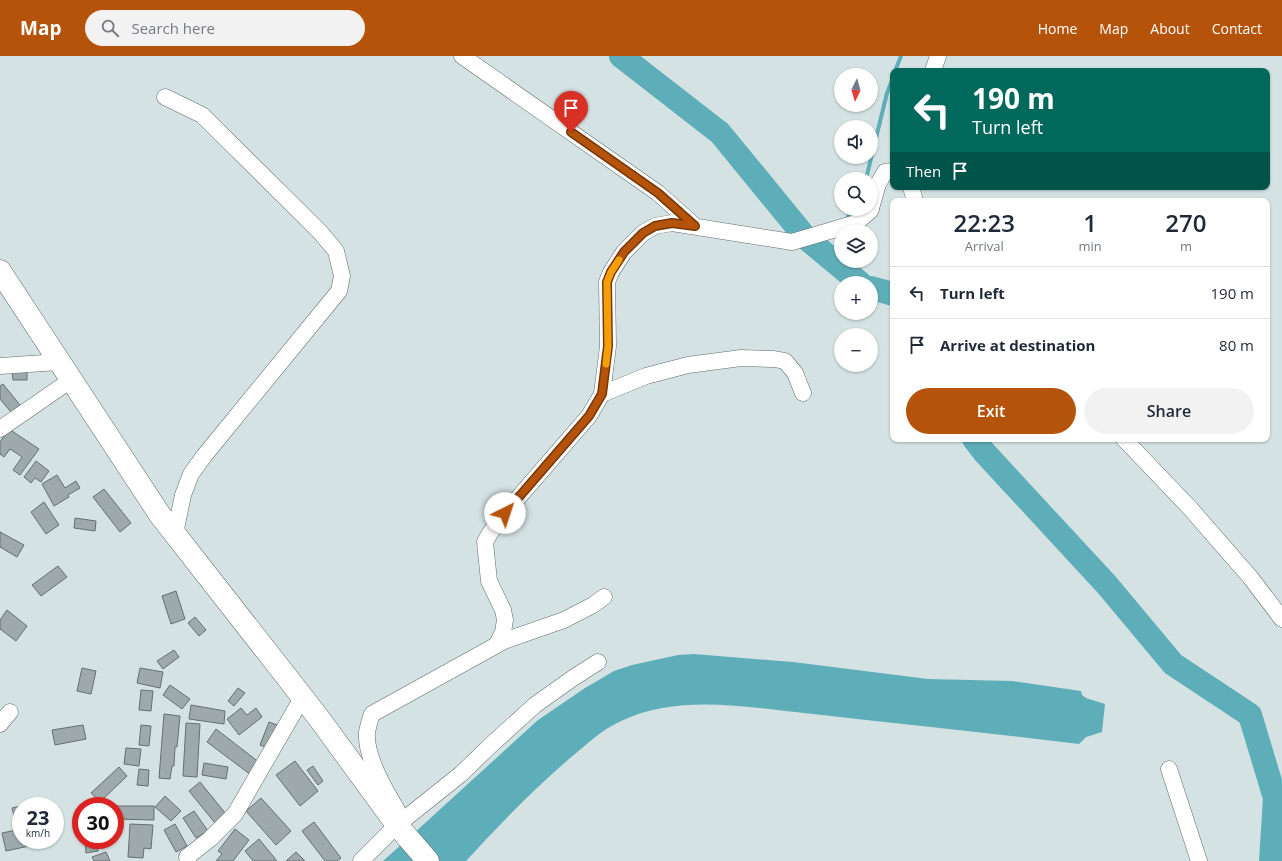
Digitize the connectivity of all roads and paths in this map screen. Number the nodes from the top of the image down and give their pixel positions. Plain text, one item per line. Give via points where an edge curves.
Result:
1 (462, 56) edge
2 (938, 56) edge
3 (934, 68) edge
4 (165, 97) dead end
5 (890, 171) edge
6 (878, 184) edge
7 (864, 216) edge
8 (695, 226) junction
9 (0, 271) edge
10 (0, 366) edge
11 (65, 371) junction
12 (803, 393) dead end
13 (602, 394) junction
14 (0, 429) edge
15 (1127, 442) edge
16 (175, 534) junction
17 (604, 597) dead end
18 (1282, 619) edge
19 (497, 644) junction
20 (598, 662) dead end
21 (302, 698) junction
22 (1169, 769) dead end
23 (401, 825) junction
24 (188, 861) edge
25 (361, 861) edge
26 (428, 861) edge
27 (1199, 861) edge

1 - 8 street via 658,193
2 - 3 street
4 - 16 street via 202,115 320,232 336,251 342,276 339,291 191,474 183,495
5 - 6 street via 885,172
7 - 8 street via 856,223 792,242
8 - 13 street via 672,223 655,226 643,233 624,252 611,272 607,282 608,346
9 - 11 main road
10 - 11 street
11 - 14 street
11 - 16 main road
12 - 13 street via 795,373 785,361 741,358 688,365 646,376
13 - 19 street via 589,416 505,513 485,542 489,581 505,620
15 - 18 street via 1189,507 1250,577
16 - 21 main road
17 - 19 street via 564,620
19 - 23 street via 372,714 367,733 369,750
20 - 23 street via 535,705 461,774
21 - 23 main road
21 - 24 street via 235,814 187,857
22 - 27 street
23 - 25 street
23 - 26 main road

